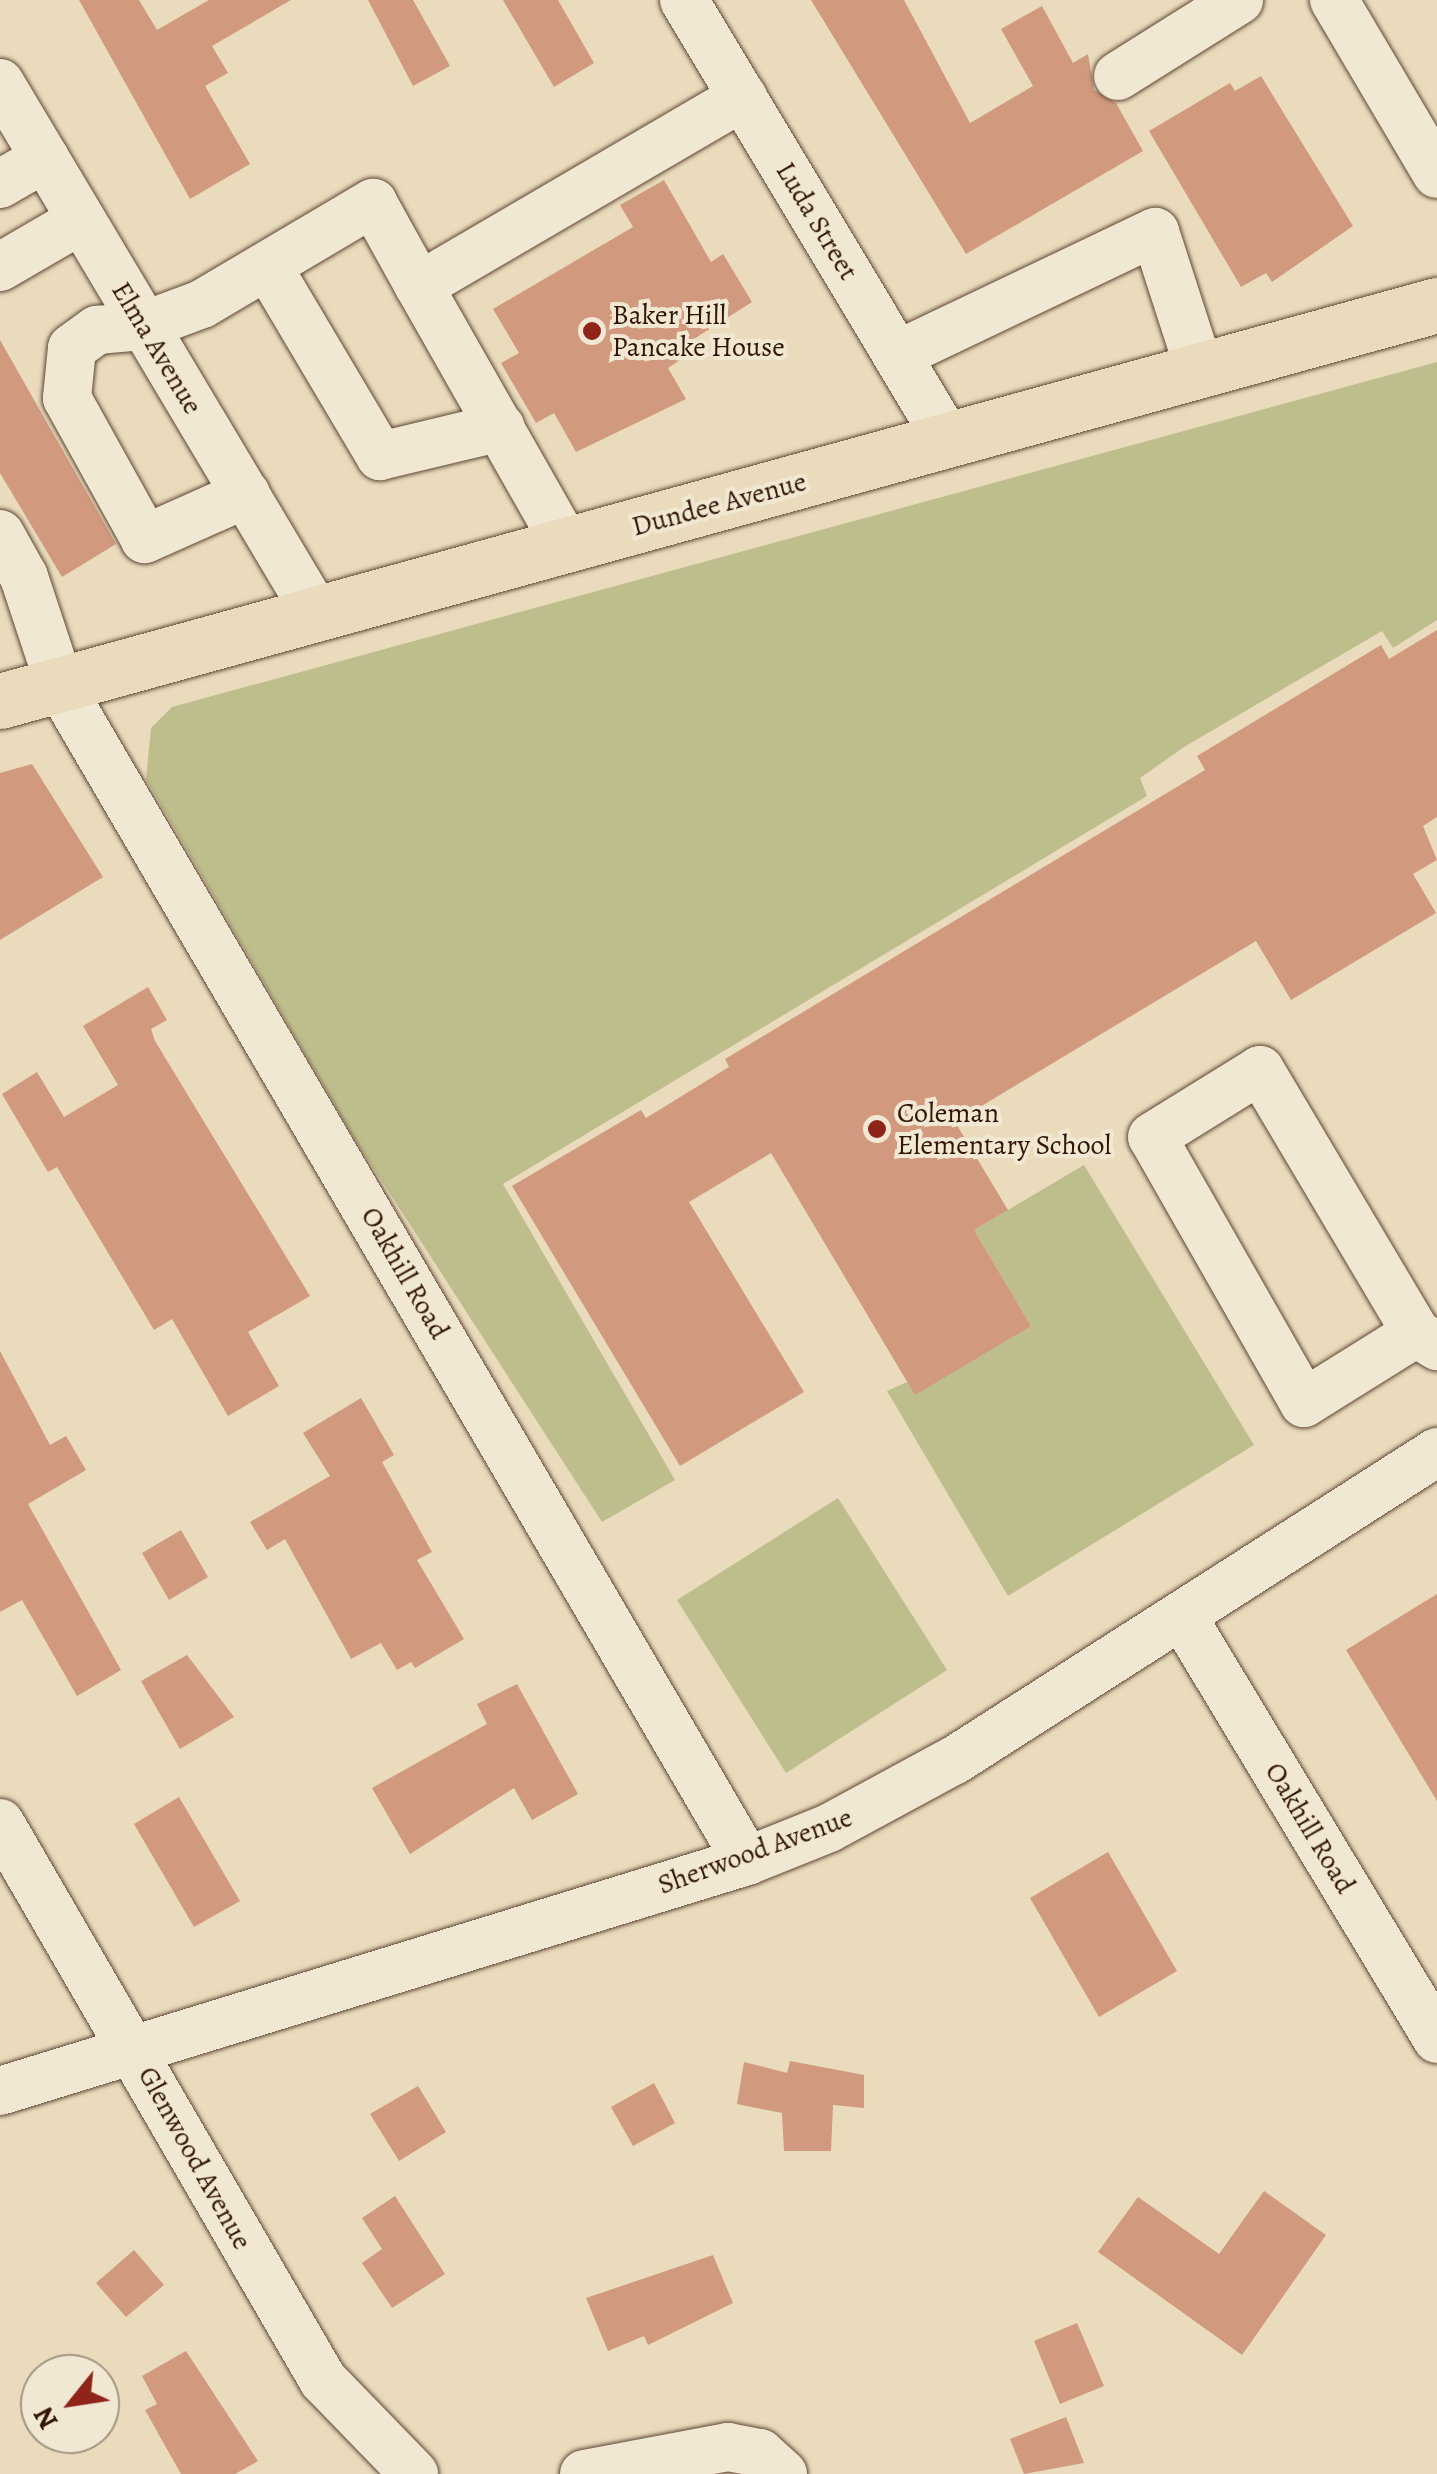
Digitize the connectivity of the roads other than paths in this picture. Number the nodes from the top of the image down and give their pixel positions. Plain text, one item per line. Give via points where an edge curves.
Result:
1 (684, 0) edge
2 (1239, 0) edge
3 (1334, 0) edge
4 (1118, 76) dead end
5 (0, 83) edge
6 (743, 97) junction
7 (45, 158) junction
8 (1437, 174) edge
9 (0, 184) edge
10 (81, 220) junction
11 (268, 267) junction
12 (0, 268) edge
13 (420, 286) junction
14 (1437, 305) edge
15 (143, 326) junction
16 (897, 355) junction
17 (1200, 372) junction
18 (501, 426) junction
19 (949, 442) junction
20 (246, 494) junction
21 (0, 534) edge
22 (566, 544) junction
23 (316, 613) junction
24 (60, 686) junction
25 (1, 698) edge
26 (1426, 1340) edge
27 (1437, 1452) edge
28 (1182, 1616) junction
29 (0, 1822) edge
30 (747, 1860) junction
31 (1437, 2039) edge
32 (136, 2052) junction
33 (0, 2091) edge
34 (414, 2474) edge
35 (584, 2474) edge
36 (783, 2474) edge

1 - 6 street, Luda Street
2 - 4 street
3 - 8 street
5 - 7 street, Elma Avenue
6 - 13 street
6 - 16 street, Luda Street
7 - 9 street
7 - 10 street, Elma Avenue
10 - 12 street
10 - 15 street, Elma Avenue
11 - 13 street via 373,202
11 - 15 street
11 - 18 street via 380,456
13 - 18 street
14 - 17 main road, Dundee Avenue
15 - 20 street, Elma Avenue
15 - 20 street via 97,330 72,348 68,398 145,538
16 - 17 street via 1156,232
16 - 19 street, Luda Street
17 - 19 main road, Dundee Avenue
18 - 22 street
19 - 22 main road, Dundee Avenue
20 - 23 street, Elma Avenue
21 - 24 street, Oakhill Road via 24,577
22 - 23 main road, Dundee Avenue
23 - 24 main road, Dundee Avenue
24 - 25 main road, Dundee Avenue
24 - 30 street, Oakhill Road
26 - 26 street via 1260,1070 1152,1137 1304,1403
27 - 28 street, Sherwood Avenue
28 - 30 street, Sherwood Avenue via 886,1800
28 - 31 street, Oakhill Road
29 - 32 street, Glenwood Avenue
30 - 32 street, Sherwood Avenue
32 - 33 street, Sherwood Avenue
32 - 34 street, Glenwood Avenue via 323,2380
35 - 36 street via 728,2447 760,2453

